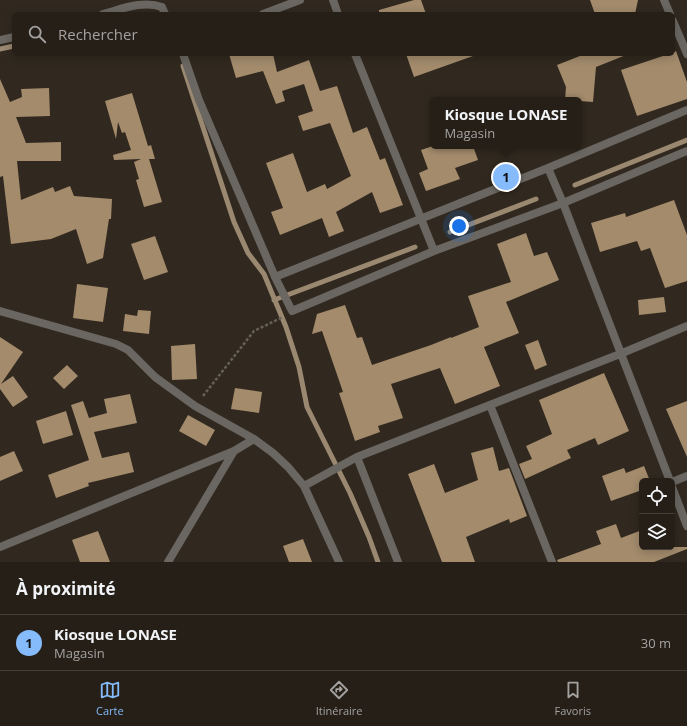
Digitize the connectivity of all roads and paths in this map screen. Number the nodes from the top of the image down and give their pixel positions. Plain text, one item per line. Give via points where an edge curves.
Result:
1 (300, 0) edge
2 (333, 0) edge
3 (664, 0) edge
4 (111, 12) edge
5 (164, 12) edge
6 (268, 12) edge
7 (337, 12) edge
8 (669, 12) edge
9 (675, 26) edge
10 (12, 37) edge
11 (0, 40) edge
12 (687, 54) edge
13 (184, 56) edge
14 (356, 56) edge
15 (687, 110) edge
16 (687, 151) edge
17 (548, 168) junction
18 (563, 203) junction
19 (422, 218) junction
20 (434, 251) junction
21 (275, 277) junction
22 (0, 311) edge
23 (289, 315) dead end
24 (687, 326) edge
25 (620, 354) junction
26 (490, 405) junction
27 (195, 406) junction
28 (254, 439) junction
29 (234, 451) junction
30 (357, 457) junction
31 (687, 476) edge
32 (669, 478) edge
33 (675, 480) edge
34 (304, 486) junction
35 (675, 495) edge
36 (687, 526) edge
37 (0, 546) edge
38 (168, 562) edge
39 (340, 562) edge
40 (398, 562) edge
41 (552, 562) edge

1 - 6 street
2 - 7 street
3 - 8 street
4 - 5 street via 154,4 162,7
9 - 12 street
10 - 11 street
13 - 21 street via 199,100
14 - 19 street
15 - 17 street
16 - 18 street
17 - 18 street
17 - 19 street
18 - 20 street
18 - 25 street
19 - 20 street
19 - 21 street
20 - 21 street via 292,310
22 - 27 street via 116,344 128,350 155,377
23 - 27 path via 254,331
24 - 25 street
25 - 26 street
25 - 32 street
26 - 30 street
26 - 41 street
27 - 28 street
28 - 29 street
28 - 34 street via 288,467
29 - 37 street
29 - 38 street
30 - 34 street
30 - 40 street
31 - 33 street
34 - 39 street
35 - 36 street

